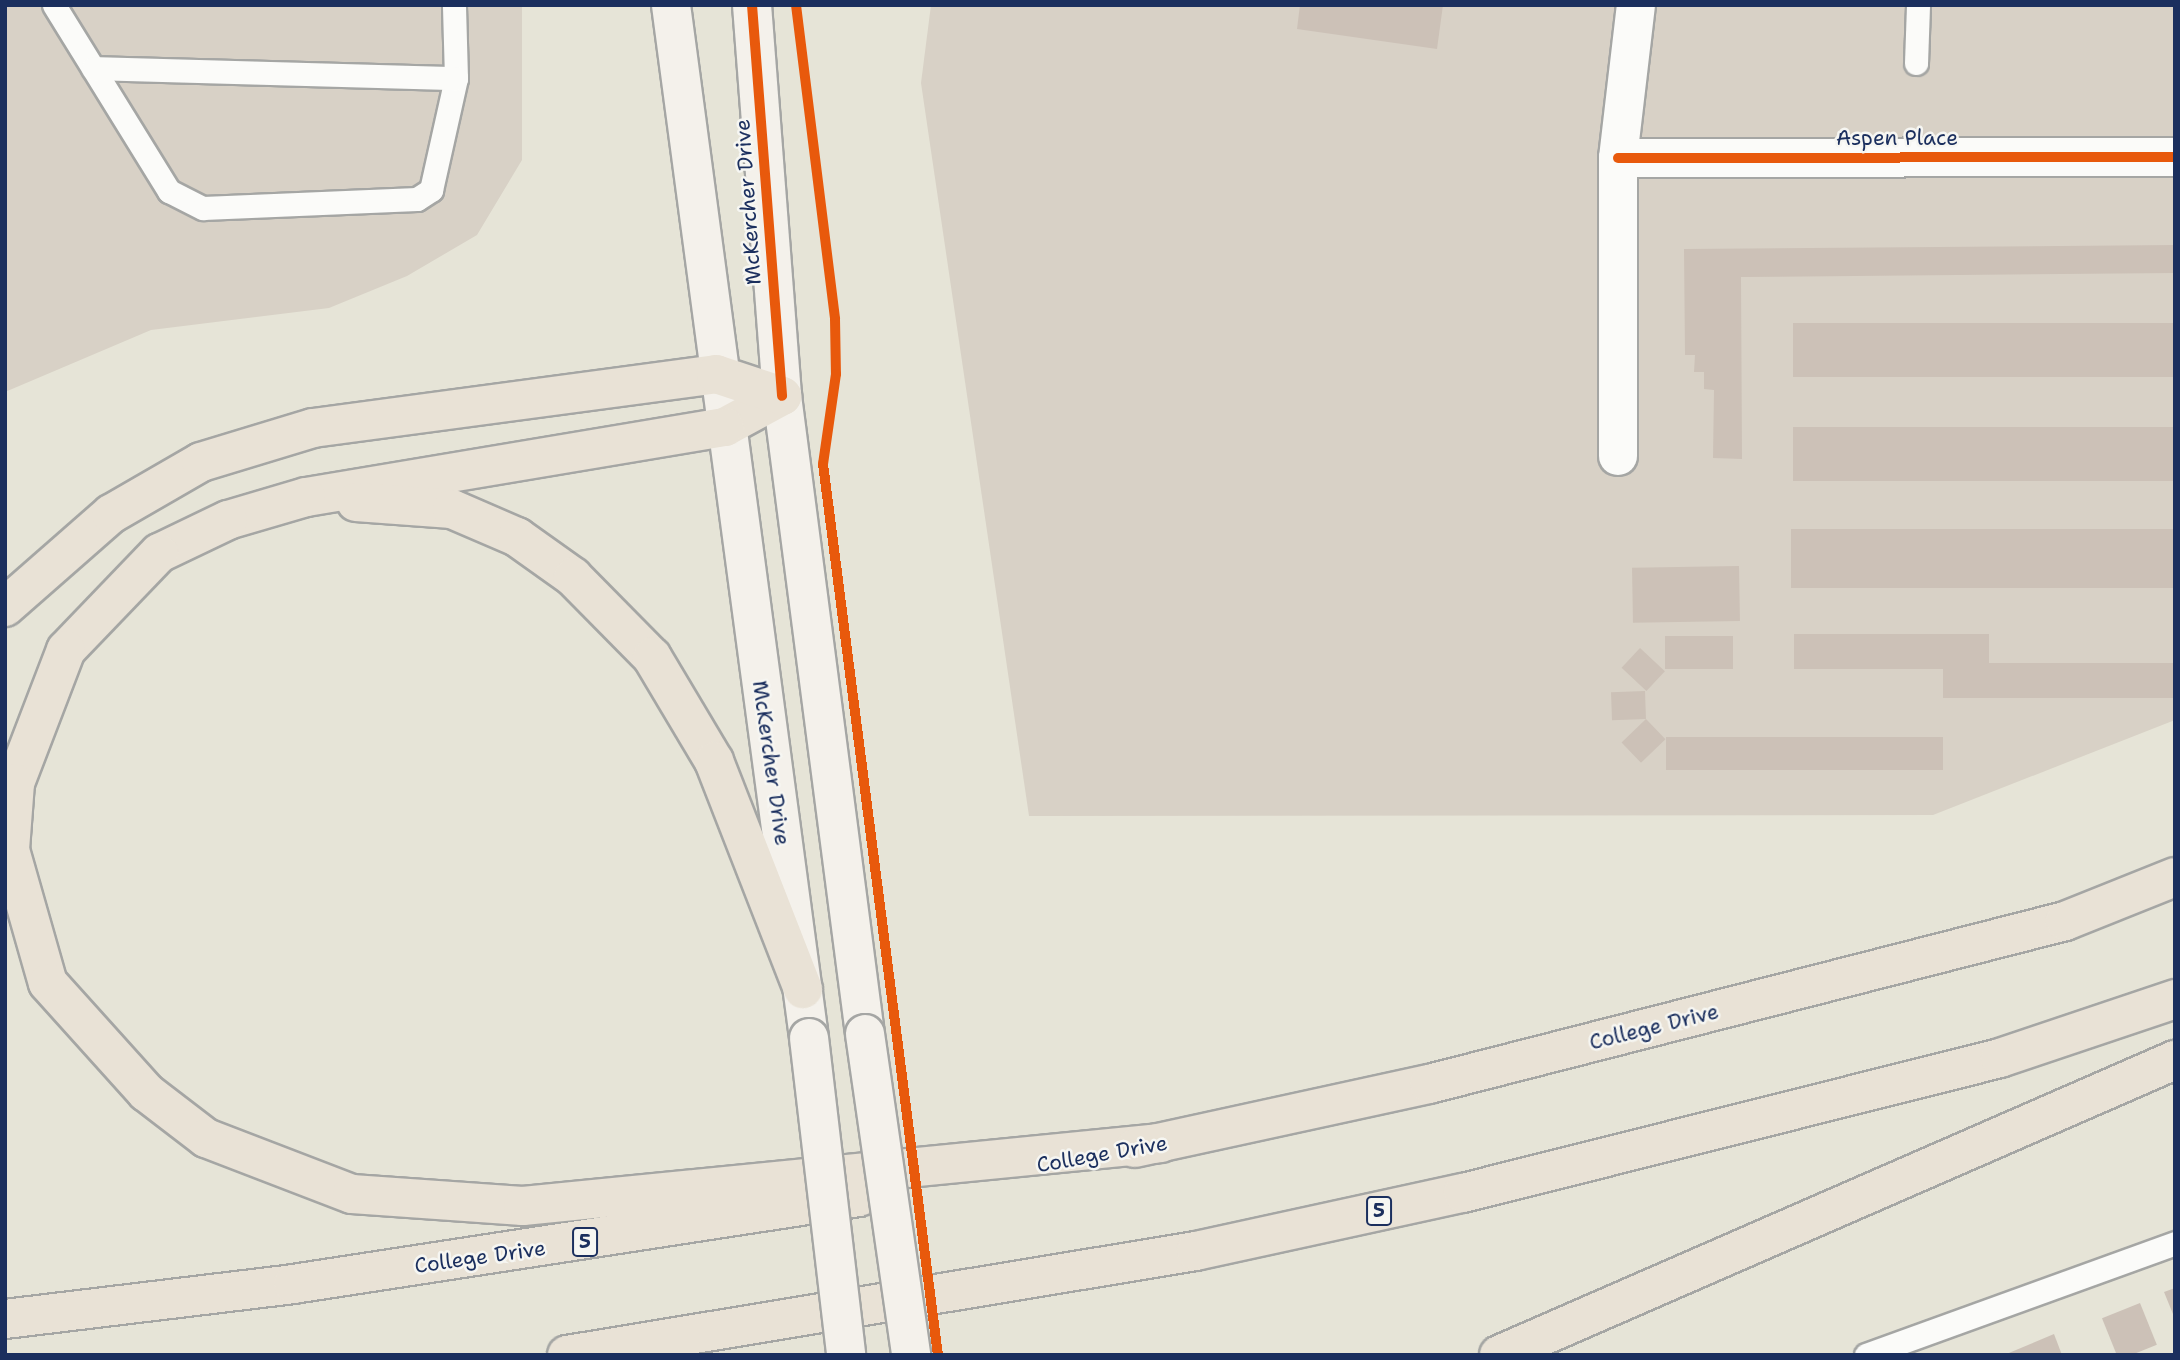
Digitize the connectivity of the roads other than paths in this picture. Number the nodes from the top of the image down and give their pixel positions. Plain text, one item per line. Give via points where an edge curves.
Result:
1 (54, 5) edge
2 (454, 5) edge
3 (671, 5) edge
4 (752, 5) edge
5 (1636, 5) edge
6 (1918, 5) edge
7 (1916, 63) dead end
8 (93, 68) junction
9 (456, 78) junction
10 (2175, 157) edge
11 (1618, 158) junction
12 (716, 374) junction
13 (782, 396) junction
14 (725, 427) junction
15 (1618, 456) dead end
16 (306, 497) junction
17 (5, 607) edge
18 (2175, 877) edge
19 (803, 989) junction
20 (2175, 999) edge
21 (2175, 1059) edge
22 (1161, 1143) junction
23 (2175, 1243) edge
24 (5, 1319) edge
25 (567, 1355) edge
26 (846, 1355) edge
27 (911, 1355) edge
28 (1499, 1355) edge
29 (1866, 1355) edge

1 - 8 lane
2 - 9 lane
3 - 12 main road, McKercher Drive
4 - 13 main road, McKercher Drive
5 - 11 street
6 - 7 lane
8 - 9 lane
8 - 9 lane via 169,191 202,208 416,199 431,190 436,178
10 - 11 street, Aspen Place
11 - 15 street
12 - 13 highway
12 - 14 main road, McKercher Drive
12 - 17 highway via 313,428 201,462 111,514
13 - 14 highway
13 - 27 main road, McKercher Drive, bridge
14 - 16 highway
14 - 19 main road, McKercher Drive
16 - 19 highway via 452,509 517,537 573,577 652,657 714,761
16 - 22 highway via 228,520 159,553 117,593 66,650 15,783 10,850 48,983 146,1092 196,1131 352,1194 523,1206
18 - 22 highway, College Drive / 5 via 2064,921 1429,1084
19 - 26 main road, McKercher Drive, bridge
20 - 25 highway, 5 via 2000,1058 1437,1199 1196,1251
21 - 28 highway
22 - 24 highway, College Drive / 5 via 720,1222
23 - 29 lane

